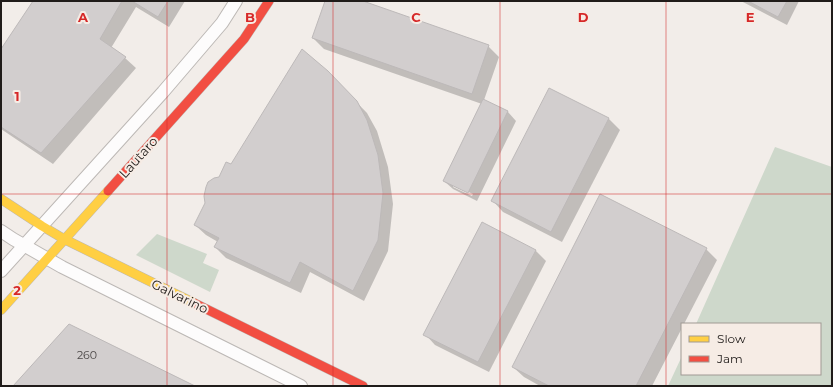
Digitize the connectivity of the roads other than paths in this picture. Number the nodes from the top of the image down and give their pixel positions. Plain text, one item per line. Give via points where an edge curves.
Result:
1 (236, 1) edge
2 (269, 1) edge
3 (1, 199) edge
4 (42, 226) junction
5 (1, 231) edge
6 (64, 239) junction
7 (25, 246) junction
8 (47, 258) junction
9 (1, 271) edge
10 (1, 310) edge
11 (301, 386) edge
12 (363, 386) edge

1 - 4 street, Lautaro via 222,23
2 - 6 street, Lautaro via 244,39
3 - 4 street, Galvarino
4 - 6 street, Galvarino
4 - 7 street, Lautaro
5 - 7 street, Galvarino
6 - 8 street, Lautaro
6 - 12 street, Galvarino
7 - 8 street, Galvarino
7 - 9 street, Lautaro
8 - 10 street, Lautaro
8 - 11 street, Galvarino

